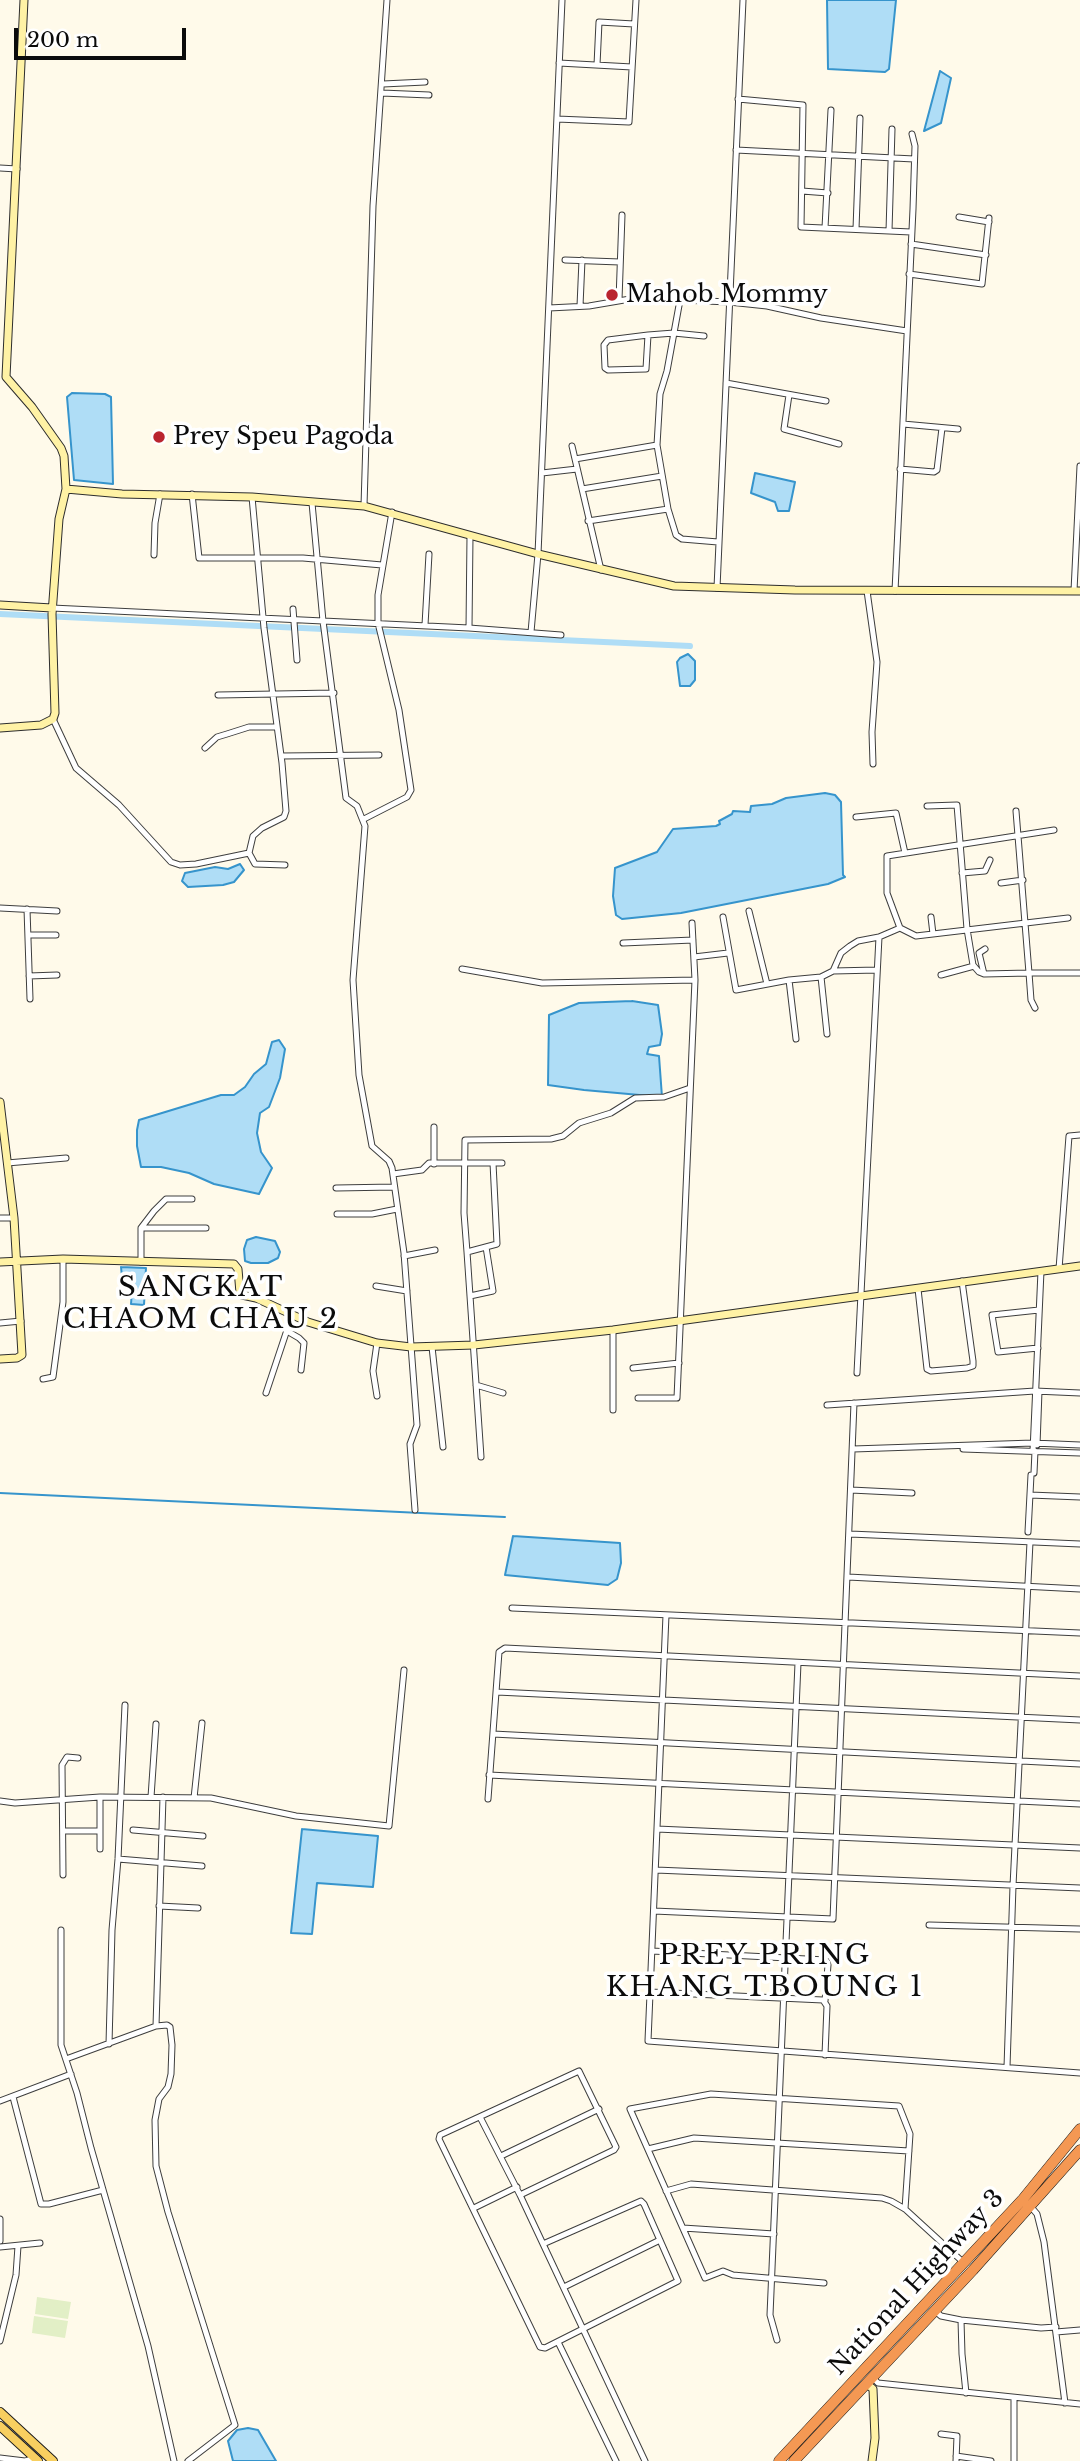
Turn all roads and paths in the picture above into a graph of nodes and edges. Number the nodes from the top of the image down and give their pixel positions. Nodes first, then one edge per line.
1 (24, 0) edge
2 (387, 0) edge
3 (562, 0) edge
4 (636, 0) edge
5 (743, 0) edge
6 (634, 24) junction
7 (559, 63) junction
8 (597, 65) junction
9 (632, 67) junction
10 (425, 82) dead end
11 (383, 84) junction
12 (382, 93) junction
13 (429, 95) dead end
14 (738, 99) junction
15 (831, 110) dead end
16 (860, 118) dead end
17 (557, 119) junction
18 (892, 130) dead end
19 (912, 134) dead end
20 (736, 150) junction
21 (802, 154) junction
22 (830, 155) junction
23 (859, 156) junction
24 (891, 158) junction
25 (915, 159) junction
26 (0, 168) edge
27 (17, 169) junction
28 (802, 191) junction
29 (828, 192) junction
30 (621, 215) dead end
31 (959, 217) dead end
32 (825, 228) junction
33 (856, 229) junction
34 (890, 231) junction
35 (911, 232) junction
36 (911, 244) junction
37 (986, 255) junction
38 (565, 260) dead end
39 (582, 260) junction
40 (620, 262) junction
41 (909, 274) junction
42 (619, 300) junction
43 (680, 300) junction
44 (729, 302) junction
45 (580, 306) junction
46 (549, 308) junction
47 (907, 331) junction
48 (674, 333) junction
49 (648, 335) junction
50 (704, 335) dead end
51 (0, 369) edge
52 (6, 377) junction
53 (726, 383) junction
54 (789, 395) junction
55 (827, 401) dead end
56 (903, 424) junction
57 (942, 428) junction
58 (958, 429) dead end
59 (839, 444) dead end
60 (657, 445) junction
61 (572, 446) dead end
62 (575, 459) junction
63 (1080, 466) edge
64 (577, 469) junction
65 (900, 470) junction
66 (542, 473) junction
67 (662, 476) junction
68 (66, 489) junction
69 (582, 489) junction
70 (160, 494) junction
71 (192, 494) junction
72 (252, 497) junction
73 (312, 503) junction
74 (364, 506) junction
75 (668, 509) junction
76 (392, 512) junction
77 (588, 521) junction
78 (470, 536) junction
79 (718, 542) junction
80 (429, 554) dead end
81 (538, 554) junction
82 (154, 555) dead end
83 (258, 558) junction
84 (317, 559) junction
85 (382, 565) junction
86 (601, 569) junction
87 (717, 588) junction
88 (867, 591) junction
89 (895, 591) junction
90 (1077, 591) edge
91 (0, 606) edge
92 (293, 609) dead end
93 (52, 613) junction
94 (264, 623) junction
95 (293, 624) junction
96 (425, 625) junction
97 (324, 626) junction
98 (380, 628) junction
99 (469, 628) junction
100 (531, 632) junction
101 (561, 635) dead end
102 (297, 660) dead end
103 (273, 693) junction
104 (334, 693) junction
105 (218, 695) dead end
106 (53, 719) junction
107 (277, 727) junction
108 (0, 728) edge
109 (205, 748) dead end
110 (340, 755) junction
111 (379, 755) dead end
112 (281, 756) junction
113 (873, 764) dead end
114 (927, 806) dead end
115 (1016, 811) dead end
116 (856, 817) dead end
117 (364, 819) junction
118 (1054, 830) dead end
119 (1017, 835) junction
120 (960, 844) junction
121 (249, 853) junction
122 (905, 853) junction
123 (990, 860) dead end
124 (285, 864) dead end
125 (962, 873) junction
126 (1023, 880) junction
127 (1001, 883) dead end
128 (0, 908) edge
129 (27, 909) junction
130 (57, 911) dead end
131 (749, 911) dead end
132 (723, 917) dead end
133 (931, 918) dead end
134 (1068, 918) dead end
135 (692, 923) dead end
136 (1026, 923) junction
137 (900, 928) junction
138 (967, 929) junction
139 (933, 934) junction
140 (55, 935) dead end
141 (28, 936) junction
142 (878, 937) junction
143 (693, 940) junction
144 (623, 943) dead end
145 (985, 949) dead end
146 (728, 953) junction
147 (694, 957) junction
148 (974, 966) junction
149 (462, 969) dead end
150 (877, 970) junction
151 (833, 971) junction
152 (1029, 973) junction
153 (1080, 973) edge
154 (984, 974) junction
155 (29, 975) junction
156 (57, 975) dead end
157 (941, 975) dead end
158 (821, 977) junction
159 (695, 979) junction
160 (789, 979) junction
161 (767, 984) junction
162 (30, 999) dead end
163 (1035, 1008) dead end
164 (827, 1034) dead end
165 (796, 1039) dead end
166 (690, 1088) junction
167 (0, 1102) edge
168 (434, 1126) dead end
169 (1080, 1135) edge
170 (66, 1158) dead end
171 (7, 1163) junction
172 (465, 1163) junction
173 (494, 1163) junction
174 (502, 1163) dead end
175 (434, 1164) junction
176 (393, 1174) junction
177 (394, 1187) junction
178 (335, 1188) dead end
179 (191, 1199) dead end
180 (397, 1209) junction
181 (337, 1214) dead end
182 (0, 1218) edge
183 (14, 1218) junction
184 (141, 1228) junction
185 (206, 1228) dead end
186 (486, 1247) junction
187 (435, 1250) dead end
188 (467, 1252) junction
189 (404, 1256) junction
190 (63, 1259) junction
191 (0, 1262) edge
192 (141, 1262) junction
193 (16, 1263) junction
194 (1080, 1266) edge
195 (1059, 1269) junction
196 (1041, 1271) junction
197 (962, 1281) junction
198 (376, 1286) dead end
199 (918, 1289) junction
200 (407, 1291) junction
201 (470, 1296) junction
202 (862, 1296) junction
203 (1039, 1310) junction
204 (292, 1315) junction
205 (681, 1320) junction
206 (21, 1321) junction
207 (0, 1323) edge
208 (613, 1330) junction
209 (287, 1331) junction
210 (377, 1343) junction
211 (474, 1345) junction
212 (411, 1347) junction
213 (432, 1347) junction
214 (1038, 1348) junction
215 (0, 1359) edge
216 (680, 1363) junction
217 (633, 1368) dead end
218 (301, 1370) dead end
219 (857, 1373) dead end
220 (43, 1379) dead end
221 (476, 1385) junction
222 (1037, 1391) junction
223 (266, 1393) dead end
224 (503, 1393) dead end
225 (1080, 1393) edge
226 (377, 1396) dead end
227 (638, 1398) dead end
228 (854, 1404) junction
229 (827, 1405) dead end
230 (613, 1410) dead end
231 (1035, 1443) junction
232 (1080, 1445) edge
233 (443, 1447) dead end
234 (918, 1448) junction
235 (853, 1449) junction
236 (1035, 1451) junction
237 (1080, 1453) edge
238 (481, 1457) dead end
239 (851, 1490) junction
240 (912, 1493) dead end
241 (1030, 1495) junction
242 (1080, 1497) edge
243 (415, 1510) dead end
244 (1028, 1532) dead end
245 (850, 1534) junction
246 (1030, 1542) junction
247 (1080, 1545) edge
248 (848, 1577) junction
249 (1028, 1586) junction
250 (1080, 1589) edge
251 (512, 1608) dead end
252 (666, 1615) junction
253 (846, 1623) junction
254 (1026, 1631) junction
255 (1080, 1633) edge
256 (665, 1657) junction
257 (798, 1663) junction
258 (844, 1665) junction
259 (404, 1670) dead end
260 (1024, 1673) junction
261 (1080, 1676) edge
262 (497, 1692) junction
263 (663, 1699) junction
264 (125, 1705) dead end
265 (796, 1705) junction
266 (842, 1707) junction
267 (1022, 1717) junction
268 (1080, 1720) edge
269 (202, 1723) dead end
270 (156, 1724) dead end
271 (493, 1734) junction
272 (661, 1742) junction
273 (794, 1749) junction
274 (840, 1752) junction
275 (78, 1758) dead end
276 (1019, 1761) junction
277 (1080, 1764) edge
278 (489, 1775) junction
279 (659, 1784) junction
280 (792, 1791) junction
281 (838, 1793) junction
282 (100, 1797) junction
283 (121, 1797) junction
284 (151, 1797) junction
285 (163, 1797) junction
286 (194, 1798) junction
287 (488, 1799) dead end
288 (64, 1800) junction
289 (0, 1801) edge
290 (1017, 1802) junction
291 (1080, 1804) edge
292 (657, 1829) junction
293 (133, 1830) dead end
294 (63, 1831) junction
295 (100, 1831) junction
296 (162, 1832) junction
297 (791, 1835) junction
298 (204, 1836) dead end
299 (836, 1837) junction
300 (1015, 1844) junction
301 (1080, 1848) edge
302 (100, 1849) dead end
303 (118, 1858) junction
304 (161, 1862) junction
305 (202, 1866) dead end
306 (656, 1870) junction
307 (63, 1875) dead end
308 (789, 1876) junction
309 (835, 1878) junction
310 (1013, 1886) junction
311 (1080, 1888) edge
312 (159, 1906) junction
313 (198, 1908) dead end
314 (654, 1911) junction
315 (787, 1917) junction
316 (929, 1925) dead end
317 (1011, 1928) junction
318 (1080, 1929) edge
319 (61, 1930) dead end
320 (652, 1951) junction
321 (785, 1959) junction
322 (650, 1992) junction
323 (783, 1998) junction
324 (825, 2001) junction
325 (156, 2026) junction
326 (109, 2043) junction
327 (781, 2052) junction
328 (825, 2055) junction
329 (66, 2059) junction
330 (1007, 2067) junction
331 (1080, 2073) edge
332 (71, 2074) junction
333 (13, 2097) junction
334 (779, 2098) junction
335 (0, 2101) edge
336 (599, 2109) junction
337 (480, 2117) junction
338 (1080, 2129) edge
339 (777, 2143) junction
340 (648, 2149) junction
341 (1080, 2150) edge
342 (909, 2151) junction
343 (500, 2156) junction
344 (517, 2187) junction
345 (103, 2190) junction
346 (775, 2190) junction
347 (666, 2191) junction
348 (520, 2195) junction
349 (1031, 2207) junction
350 (474, 2208) junction
351 (905, 2209) junction
352 (0, 2219) edge
353 (683, 2228) junction
354 (774, 2234) junction
355 (660, 2240) junction
356 (0, 2241) edge
357 (40, 2244) dead end
358 (543, 2244) junction
359 (18, 2246) junction
360 (0, 2247) edge
361 (964, 2263) junction
362 (772, 2278) junction
363 (824, 2283) dead end
364 (564, 2287) junction
365 (935, 2311) junction
366 (961, 2320) junction
367 (583, 2329) junction
368 (1056, 2330) junction
369 (1080, 2330) edge
370 (776, 2340) dead end
371 (0, 2341) edge
372 (558, 2342) junction
373 (873, 2384) junction
374 (966, 2393) junction
375 (1014, 2398) junction
376 (1065, 2403) junction
377 (1080, 2404) edge
378 (0, 2412) edge
379 (0, 2426) edge
380 (941, 2434) dead end
381 (42, 2451) junction
382 (0, 2458) edge
383 (956, 2459) edge
384 (37, 2460) edge
385 (53, 2461) edge
386 (174, 2461) edge
387 (188, 2461) edge
388 (616, 2461) edge
389 (645, 2461) edge
390 (779, 2461) edge
391 (794, 2461) edge
392 (872, 2461) edge
393 (991, 2461) edge
394 (1014, 2461) edge

1 - 27 street
2 - 11 street
3 - 7 street
4 - 6 street
5 - 14 street
6 - 8 street
6 - 9 street
7 - 8 street
7 - 17 street
8 - 9 street
9 - 17 street
10 - 11 street
11 - 12 street
12 - 13 street
12 - 74 street
14 - 20 street
14 - 21 street
15 - 22 street
16 - 23 street
17 - 46 street
18 - 24 street
19 - 25 street
20 - 21 street
20 - 44 street
21 - 22 street
21 - 28 street
22 - 23 street
22 - 29 street
23 - 24 street
23 - 33 street
24 - 25 street
24 - 34 street
25 - 35 street
26 - 27 street
27 - 52 street
28 - 29 street
28 - 32 street
29 - 32 street
30 - 40 street
31 - 37 street
32 - 33 street
33 - 34 street
34 - 35 street
35 - 36 street
36 - 37 street
36 - 41 street
37 - 41 street
38 - 39 street
39 - 40 street
39 - 45 street
40 - 42 street
41 - 47 street
42 - 43 street
42 - 45 street
43 - 44 street
43 - 48 street
44 - 47 street
44 - 53 street
45 - 46 street
46 - 66 street
47 - 56 street
48 - 49 street
48 - 50 street
48 - 60 street
49 - 49 street
51 - 52 street
52 - 68 street
53 - 54 street
53 - 79 street
54 - 55 street
54 - 59 street
56 - 57 street
56 - 65 street
57 - 58 street
57 - 65 street
60 - 62 street
60 - 67 street
61 - 62 street
62 - 64 street
63 - 90 street
64 - 66 street
64 - 69 street
65 - 89 street
66 - 81 street
67 - 69 street
67 - 75 street
68 - 70 street
68 - 93 street
69 - 77 street
70 - 71 street
70 - 82 street
71 - 72 street
71 - 83 street
72 - 73 street
72 - 83 street
73 - 74 street
73 - 84 street
74 - 76 street
75 - 77 street
75 - 79 street
76 - 78 street
76 - 85 street
77 - 86 street
78 - 81 street
78 - 99 street
79 - 87 street
80 - 96 street
81 - 86 street
81 - 100 street
83 - 84 street
83 - 94 street
84 - 85 street
84 - 97 street
85 - 98 street
86 - 87 street
87 - 88 street
88 - 89 street
88 - 113 street
89 - 90 street
91 - 93 street
92 - 95 street
93 - 94 street
93 - 106 street
94 - 95 street
94 - 103 street
95 - 97 street
95 - 102 street
96 - 98 street
96 - 99 street
97 - 98 street
97 - 104 street
98 - 117 street
99 - 100 street
100 - 101 street
103 - 104 street
103 - 105 street
103 - 107 street
104 - 110 street
106 - 108 street
106 - 121 street
107 - 109 street
107 - 112 street
110 - 111 street
110 - 112 street
110 - 117 street
112 - 121 street
114 - 120 street
115 - 119 street
116 - 122 street
117 - 176 street
118 - 119 street
119 - 120 street
119 - 126 street
120 - 122 street
120 - 125 street
121 - 124 street
122 - 137 street
123 - 125 street
125 - 138 street
126 - 127 street
126 - 136 street
128 - 129 street
129 - 130 street
129 - 141 street
131 - 161 street
132 - 146 street
133 - 139 street
134 - 136 street
135 - 143 street
136 - 138 street
136 - 152 street
137 - 139 street
137 - 142 street
138 - 139 street
138 - 148 street
140 - 141 street
141 - 155 street
142 - 150 street
142 - 151 street
143 - 144 street
143 - 147 street
145 - 154 street
146 - 147 street
146 - 161 street
147 - 159 street
148 - 154 street
148 - 157 street
149 - 159 street
150 - 151 street
150 - 202 street
151 - 158 street
152 - 153 street
152 - 154 street
152 - 163 street
155 - 156 street
155 - 162 street
158 - 160 street
158 - 164 street
159 - 166 street
160 - 161 street
160 - 165 street
166 - 172 street
166 - 205 street
167 - 171 street
168 - 175 street
169 - 195 street
170 - 171 street
171 - 183 street
172 - 173 street
172 - 175 street
172 - 188 street
173 - 174 street
173 - 186 street
175 - 176 street
176 - 177 street
177 - 178 street
177 - 180 street
179 - 184 street
180 - 181 street
180 - 189 street
182 - 183 street
183 - 193 street
184 - 185 street
184 - 192 street
186 - 188 street
186 - 201 street
187 - 189 street
188 - 201 street
189 - 200 street
190 - 192 street
190 - 193 street
190 - 220 street
191 - 193 street
192 - 204 street
193 - 206 street
194 - 195 street
195 - 196 street
196 - 197 street
196 - 203 street
197 - 199 street
197 - 199 street
198 - 200 street
199 - 202 street
200 - 212 street
201 - 211 street
202 - 205 street
202 - 219 street
203 - 214 street
203 - 214 street
204 - 209 street
204 - 210 street
205 - 208 street
205 - 216 street
206 - 207 street
206 - 215 street
208 - 211 street
208 - 230 street
209 - 218 street
209 - 223 street
210 - 212 street
210 - 226 street
211 - 213 street
211 - 221 street
212 - 213 street
212 - 243 street
213 - 233 street
214 - 222 street
216 - 217 street
216 - 227 street
221 - 224 street
221 - 238 street
222 - 225 street
222 - 228 street
222 - 231 street
228 - 229 street
228 - 235 street
231 - 232 street
231 - 234 street
231 - 236 street
234 - 235 street
234 - 236 street
235 - 239 street
236 - 237 street
236 - 241 street
239 - 240 street
239 - 245 street
241 - 242 street
241 - 244 street
245 - 246 street
245 - 248 street
246 - 247 street
246 - 249 street
248 - 249 street
248 - 253 street
249 - 250 street
249 - 254 street
251 - 252 street
252 - 253 street
252 - 256 street
253 - 254 street
253 - 258 street
254 - 255 street
254 - 260 street
256 - 257 street
256 - 262 street
256 - 263 street
257 - 258 street
257 - 265 street
258 - 260 street
258 - 266 street
259 - 286 street
260 - 261 street
260 - 267 street
262 - 263 street
262 - 271 street
263 - 265 street
263 - 272 street
264 - 283 street
265 - 266 street
265 - 273 street
266 - 267 street
266 - 274 street
267 - 268 street
267 - 276 street
269 - 286 street
270 - 284 street
271 - 272 street
271 - 278 street
272 - 273 street
272 - 279 street
273 - 274 street
273 - 280 street
274 - 276 street
274 - 281 street
275 - 288 street
276 - 277 street
276 - 290 street
278 - 279 street
278 - 287 street
279 - 280 street
279 - 292 street
280 - 281 street
280 - 297 street
281 - 290 street
281 - 299 street
282 - 283 street
282 - 288 street
282 - 295 street
283 - 284 street
283 - 303 street
284 - 285 street
285 - 286 street
285 - 296 street
288 - 289 street
288 - 294 street
290 - 291 street
290 - 300 street
292 - 297 street
292 - 306 street
293 - 296 street
294 - 295 street
294 - 307 street
295 - 302 street
296 - 298 street
296 - 304 street
297 - 299 street
297 - 308 street
299 - 300 street
299 - 309 street
300 - 301 street
300 - 310 street
303 - 304 street
303 - 326 street
304 - 305 street
304 - 312 street
306 - 308 street
306 - 314 street
308 - 309 street
308 - 315 street
309 - 310 street
309 - 315 street
310 - 311 street
310 - 317 street
312 - 313 street
312 - 325 street
314 - 315 street
314 - 320 street
315 - 321 street
316 - 317 street
317 - 318 street
317 - 330 street
319 - 329 street
320 - 321 street
320 - 322 street
321 - 323 street
321 - 324 street
322 - 323 street
322 - 327 street
323 - 324 street
323 - 327 street
324 - 328 street
325 - 326 street
325 - 387 street
326 - 329 street
327 - 328 street
327 - 334 street
328 - 330 street
329 - 332 street
330 - 331 street
332 - 333 street
332 - 345 street
333 - 335 street
333 - 345 street
334 - 339 street
334 - 340 street
334 - 342 street
336 - 337 street
336 - 343 street
336 - 348 street
337 - 343 street
337 - 350 street
338 - 361 highway, National Highway 3
339 - 340 street
339 - 342 street
339 - 346 street
340 - 347 street
341 - 349 highway, National Highway 3
342 - 351 street
343 - 344 street
344 - 348 street
344 - 350 street
345 - 386 street
346 - 347 street
346 - 351 street
346 - 354 street
347 - 353 street
348 - 358 street
349 - 365 highway, National Highway 3
349 - 368 street
350 - 372 street
351 - 361 street
352 - 356 street
353 - 354 street
353 - 362 street
354 - 362 street
355 - 358 street
355 - 364 street
355 - 367 street
357 - 359 street
358 - 364 street
359 - 360 street
359 - 371 street
361 - 390 highway, National Highway 3
362 - 363 street
362 - 370 street
364 - 367 street
365 - 366 street
365 - 373 highway, National Highway 3
366 - 368 street
366 - 374 street
367 - 372 street
367 - 389 street
368 - 369 street
368 - 376 street
372 - 388 street
373 - 374 street
373 - 391 highway, National Highway 3
373 - 392 street
374 - 375 street
375 - 376 street
375 - 394 street
376 - 377 street
378 - 381 main road
379 - 384 main road
380 - 383 street
381 - 384 street
381 - 385 main road
382 - 384 street
383 - 393 street

